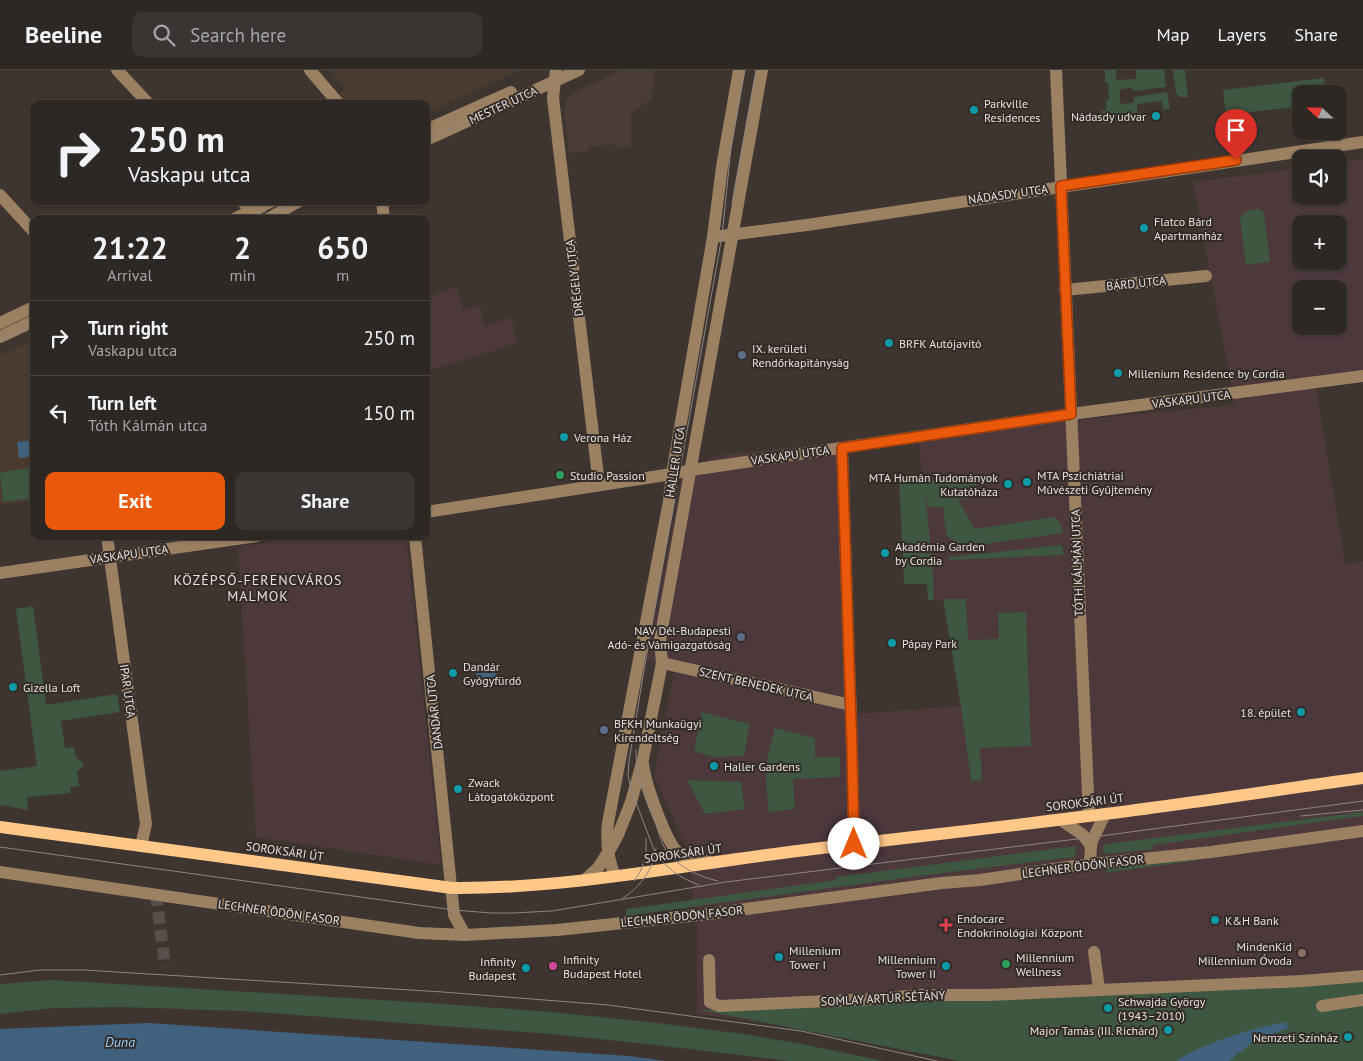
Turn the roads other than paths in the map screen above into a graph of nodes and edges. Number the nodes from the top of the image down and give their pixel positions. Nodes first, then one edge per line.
1 (117, 70) edge
2 (310, 70) edge
3 (579, 70) edge
4 (739, 70) edge
5 (762, 70) edge
6 (1056, 70) edge
7 (557, 73) edge
8 (145, 100) edge
9 (336, 100) edge
10 (430, 128) edge
11 (430, 138) edge
12 (1363, 142) edge
13 (1061, 186) junction
14 (0, 195) edge
15 (246, 205) edge
16 (267, 205) edge
17 (293, 205) edge
18 (255, 215) edge
19 (275, 215) edge
20 (30, 228) edge
21 (732, 234) junction
22 (713, 237) junction
23 (1206, 276) dead end
24 (1065, 290) junction
25 (30, 309) edge
26 (0, 323) edge
27 (30, 323) edge
28 (0, 337) edge
29 (1363, 376) edge
30 (1071, 414) junction
31 (842, 448) junction
32 (691, 470) junction
33 (672, 474) junction
34 (599, 485) junction
35 (430, 511) edge
36 (108, 540) edge
37 (228, 540) edge
38 (415, 540) edge
39 (110, 556) junction
40 (0, 573) edge
41 (662, 663) junction
42 (851, 705) junction
43 (642, 762) junction
44 (1363, 778) edge
45 (1104, 814) junction
46 (1089, 816) junction
47 (1061, 820) junction
48 (2, 826) edge
49 (1363, 831) edge
50 (854, 844) junction
51 (141, 846) junction
52 (1091, 846) junction
53 (608, 854) junction
54 (718, 863) junction
55 (1090, 864) junction
56 (0, 872) edge
57 (615, 876) junction
58 (586, 880) junction
59 (452, 888) junction
60 (464, 935) junction
61 (1094, 952) dead end
62 (709, 960) dead end
63 (1363, 976) edge
64 (1099, 989) junction
65 (1363, 1000) edge
66 (1322, 1006) dead end

1 - 8 street
2 - 9 street
3 - 7 street, MESTER UTCA
4 - 22 street, HALLER UTCA
5 - 21 street, HALLER UTCA
6 - 13 street, TÓTH KÁLMÁN UTCA
7 - 10 street, MESTER UTCA
7 - 11 street, MESTER UTCA
7 - 34 street, DRÉGELY UTCA
12 - 13 street, NÁDASDY UTCA
13 - 21 street, NÁDASDY UTCA
13 - 24 street, TÓTH KÁLMÁN UTCA
14 - 20 street
15 - 18 street
16 - 18 street
17 - 19 street
21 - 22 street, NÁDASDY UTCA
21 - 32 street, HALLER UTCA
22 - 33 street, HALLER UTCA
23 - 24 street, BÁRD UTCA
24 - 30 street, TÓTH KÁLMÁN UTCA
25 - 26 street
27 - 28 street
29 - 30 street, VASKAPU UTCA
30 - 31 street, VASKAPU UTCA
30 - 46 street, TÓTH KÁLMÁN UTCA
31 - 32 street, VASKAPU UTCA
31 - 42 street
32 - 33 street, VASKAPU UTCA
32 - 41 street, HALLER UTCA
33 - 34 street, VASKAPU UTCA
33 - 53 street, HALLER UTCA
34 - 35 street, VASKAPU UTCA
36 - 39 street, IPAR UTCA
37 - 39 street, VASKAPU UTCA
38 - 59 street, DANDÁR UTCA
39 - 40 street, VASKAPU UTCA
39 - 51 street, IPAR UTCA
41 - 42 street, SZENT BENEDEK UTCA
41 - 43 street, HALLER UTCA
42 - 50 street
43 - 53 street, HALLER UTCA
43 - 54 street, HALLER UTCA
44 - 45 main road, SOROKSÁRI ÚT
45 - 46 main road, SOROKSÁRI ÚT
45 - 52 street
46 - 47 main road, SOROKSÁRI ÚT
47 - 50 main road, SOROKSÁRI ÚT
47 - 52 street
48 - 51 main road, SOROKSÁRI ÚT
49 - 55 street, LECHNER ÖDÖN FASOR
50 - 54 main road, SOROKSÁRI ÚT
51 - 59 main road, SOROKSÁRI ÚT
52 - 55 street
53 - 57 street, HALLER UTCA
53 - 58 street, HALLER UTCA
54 - 57 main road, SOROKSÁRI ÚT
55 - 60 street, LECHNER ÖDÖN FASOR
56 - 60 street, LECHNER ÖDÖN FASOR
57 - 58 main road, SOROKSÁRI ÚT
58 - 59 main road, SOROKSÁRI ÚT
59 - 60 street, DANDÁR UTCA
61 - 64 street
62 - 64 street, SOMLAY ARTÚR SÉTÁNY
63 - 64 street, SOMLAY ARTÚR SÉTÁNY
65 - 66 street

